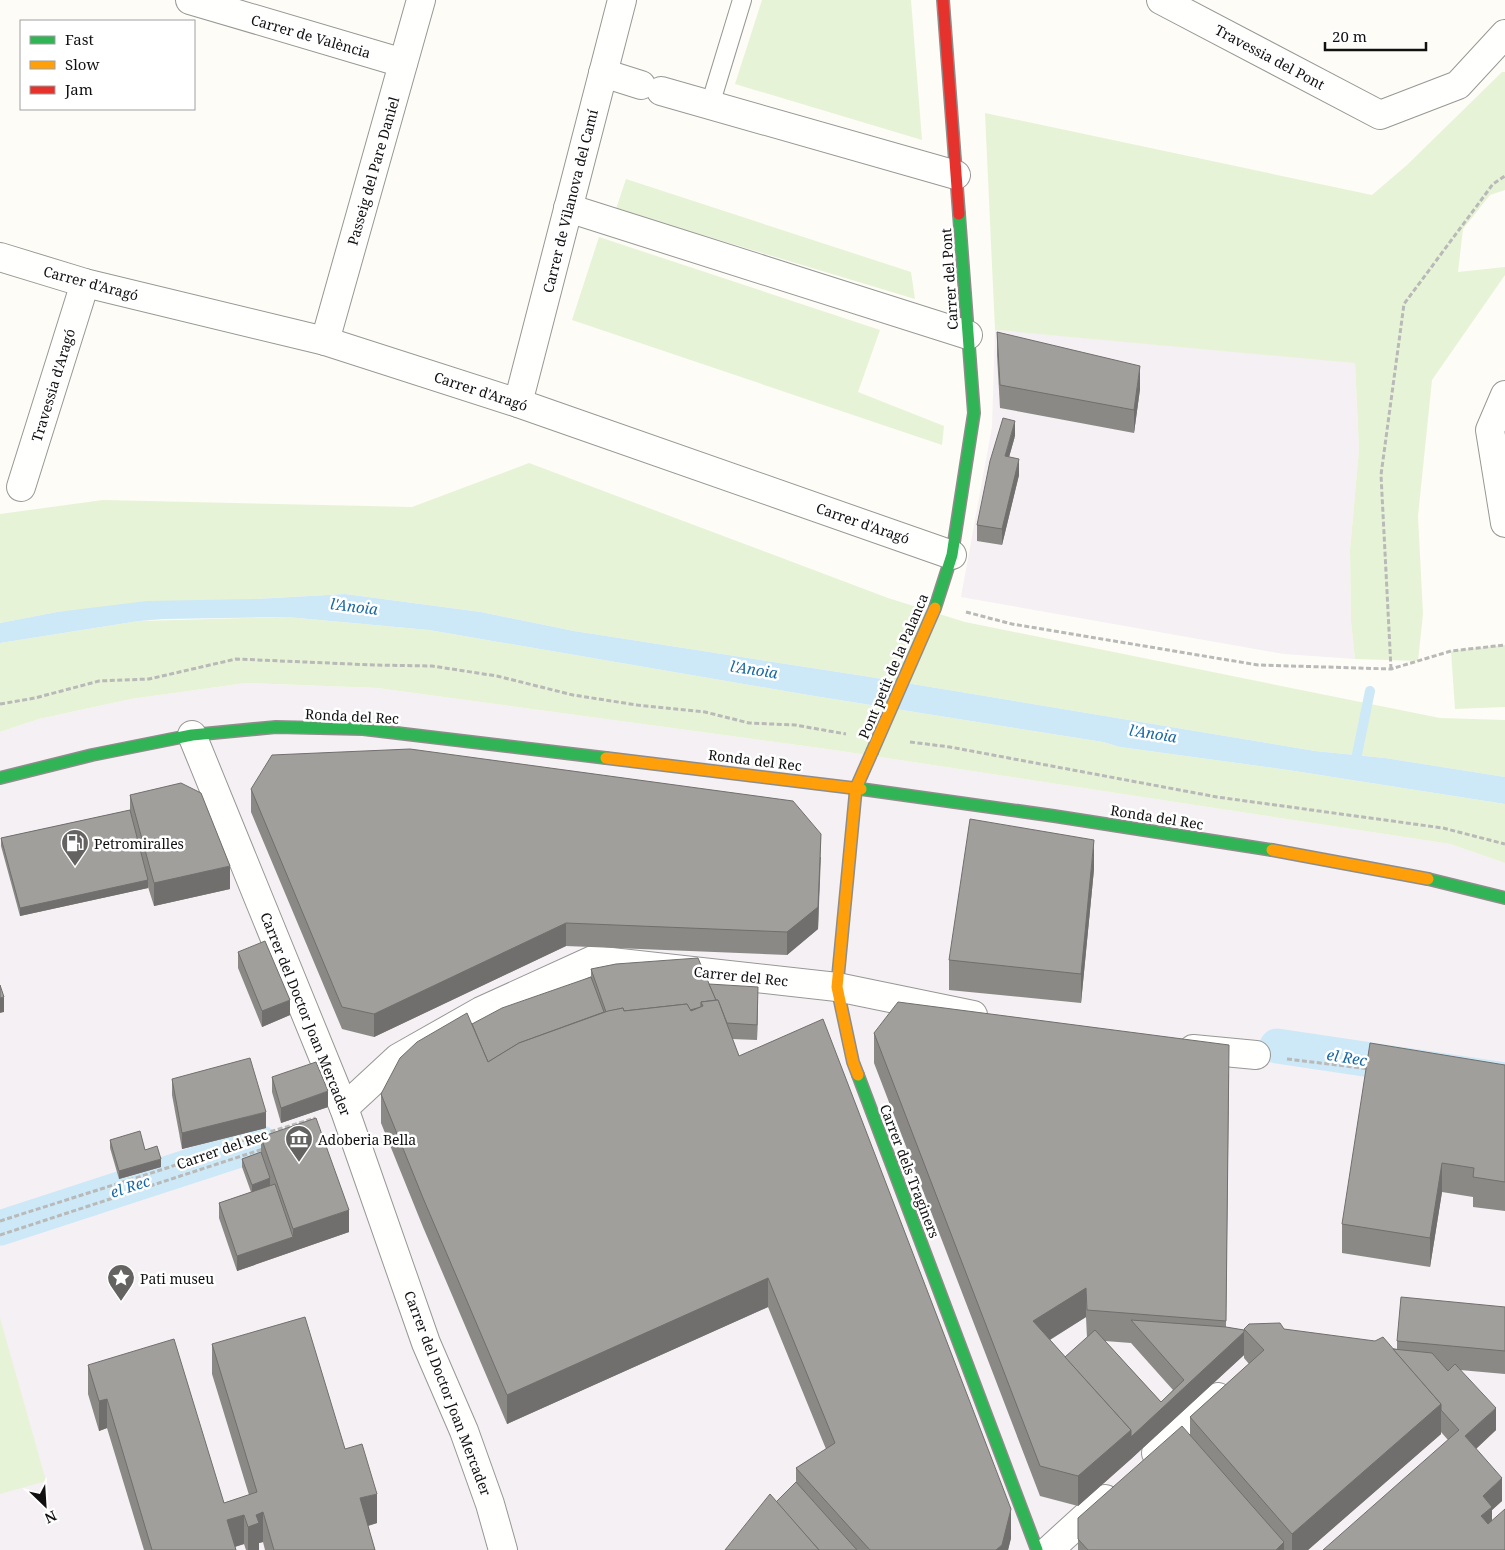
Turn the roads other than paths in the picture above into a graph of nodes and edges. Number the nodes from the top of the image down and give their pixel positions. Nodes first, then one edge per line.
1 (190, 0) edge
2 (421, 0) edge
3 (622, 0) edge
4 (742, 0) edge
5 (943, 0) edge
6 (1161, 0) edge
7 (1505, 34) edge
8 (403, 63) junction
9 (603, 73) junction
10 (710, 105) junction
11 (956, 175) junction
12 (568, 208) junction
13 (0, 257) edge
14 (85, 283) junction
15 (968, 335) junction
16 (325, 341) junction
17 (1505, 395) edge
18 (518, 403) junction
19 (21, 486) dead end
20 (1505, 523) edge
21 (952, 555) junction
22 (192, 735) junction
23 (0, 778) edge
24 (856, 788) junction
25 (1505, 898) edge
26 (837, 987) junction
27 (995, 1019) edge
28 (1168, 1046) edge
29 (1256, 1055) road end
30 (344, 1108) junction
31 (1235, 1382) edge
32 (503, 1550) edge
33 (1037, 1550) edge
34 (1049, 1550) edge

1 - 8 street, Carrer de València
2 - 8 street, Passeig del Pare Daniel
3 - 9 street, Carrer de Vilanova del Camí
4 - 10 lane
5 - 11 street, Carrer del Pont
6 - 7 street, Travessia del Pont
8 - 16 street, Passeig del Pare Daniel
9 - 10 street
9 - 12 street, Carrer de Vilanova del Camí
10 - 11 street
11 - 15 street, Carrer del Pont
12 - 15 street
12 - 18 street, Carrer de Vilanova del Camí
13 - 14 street, Carrer d'Aragó
14 - 16 street, Carrer d'Aragó
14 - 19 street, Travessia d'Aragó
15 - 21 street, Carrer del Pont
16 - 18 street, Carrer d'Aragó
17 - 20 street
18 - 21 street, Carrer d'Aragó
21 - 24 street, Pont petit de la Palanca, bridge
22 - 23 street, Ronda del Rec
22 - 24 street, Ronda del Rec
22 - 30 street, Carrer del Doctor Joan Mercader
24 - 25 street, Ronda del Rec
24 - 26 street, Carrer dels Traginers
26 - 27 street, Carrer del Rec
26 - 30 street, Carrer del Rec
26 - 33 street, Carrer dels Traginers
28 - 29 street
30 - 32 street, Carrer del Doctor Joan Mercader
31 - 34 street

